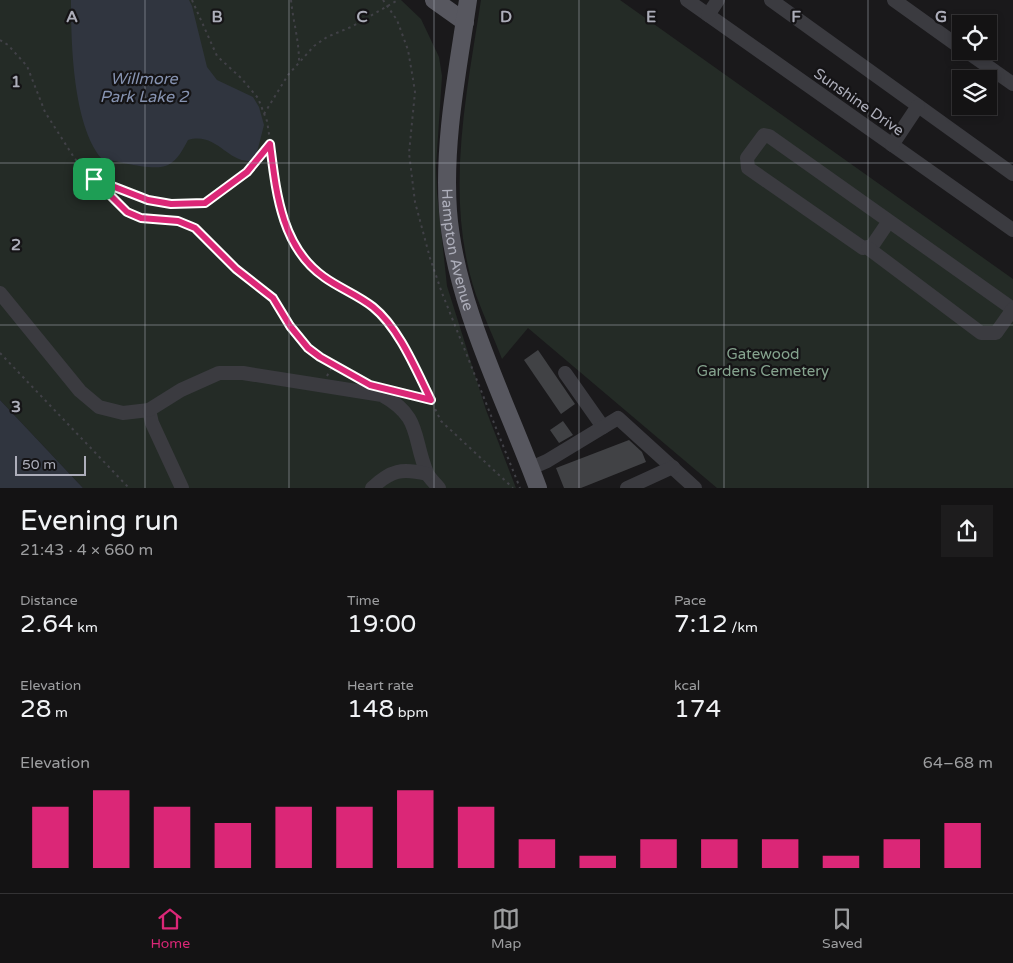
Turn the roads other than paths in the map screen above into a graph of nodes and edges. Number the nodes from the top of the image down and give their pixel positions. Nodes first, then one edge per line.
1 (434, 0) edge
2 (468, 0) edge
3 (687, 0) edge
4 (718, 0) edge
5 (771, 0) edge
6 (894, 0) edge
7 (708, 15) junction
8 (464, 22) junction
9 (952, 42) edge
10 (979, 60) edge
11 (1013, 84) edge
12 (918, 106) junction
13 (892, 145) junction
14 (1013, 174) edge
15 (889, 221) junction
16 (1013, 230) edge
17 (868, 248) junction
18 (0, 293) edge
19 (1013, 309) edge
20 (565, 372) dead end
21 (149, 410) junction
22 (603, 427) junction
23 (673, 467) junction
24 (531, 468) junction
25 (427, 474) junction
26 (182, 488) edge
27 (372, 488) edge
28 (439, 488) edge
29 (538, 488) edge
30 (627, 488) edge
31 (695, 488) edge

1 - 8 main road
2 - 8 main road, Hampton Avenue
3 - 7 street, Sunshine Drive
4 - 7 street
5 - 12 street
6 - 9 street
7 - 13 street, Sunshine Drive
8 - 24 main road, Hampton Avenue
10 - 11 street
12 - 13 street
12 - 14 street
13 - 16 street, Sunshine Drive
15 - 17 street
15 - 17 street
15 - 19 street
17 - 19 street
18 - 21 street
20 - 22 street
21 - 25 street
21 - 26 street
22 - 23 street
22 - 24 street
23 - 30 street
23 - 31 street
24 - 29 main road, Hampton Avenue
25 - 27 street
25 - 28 street

